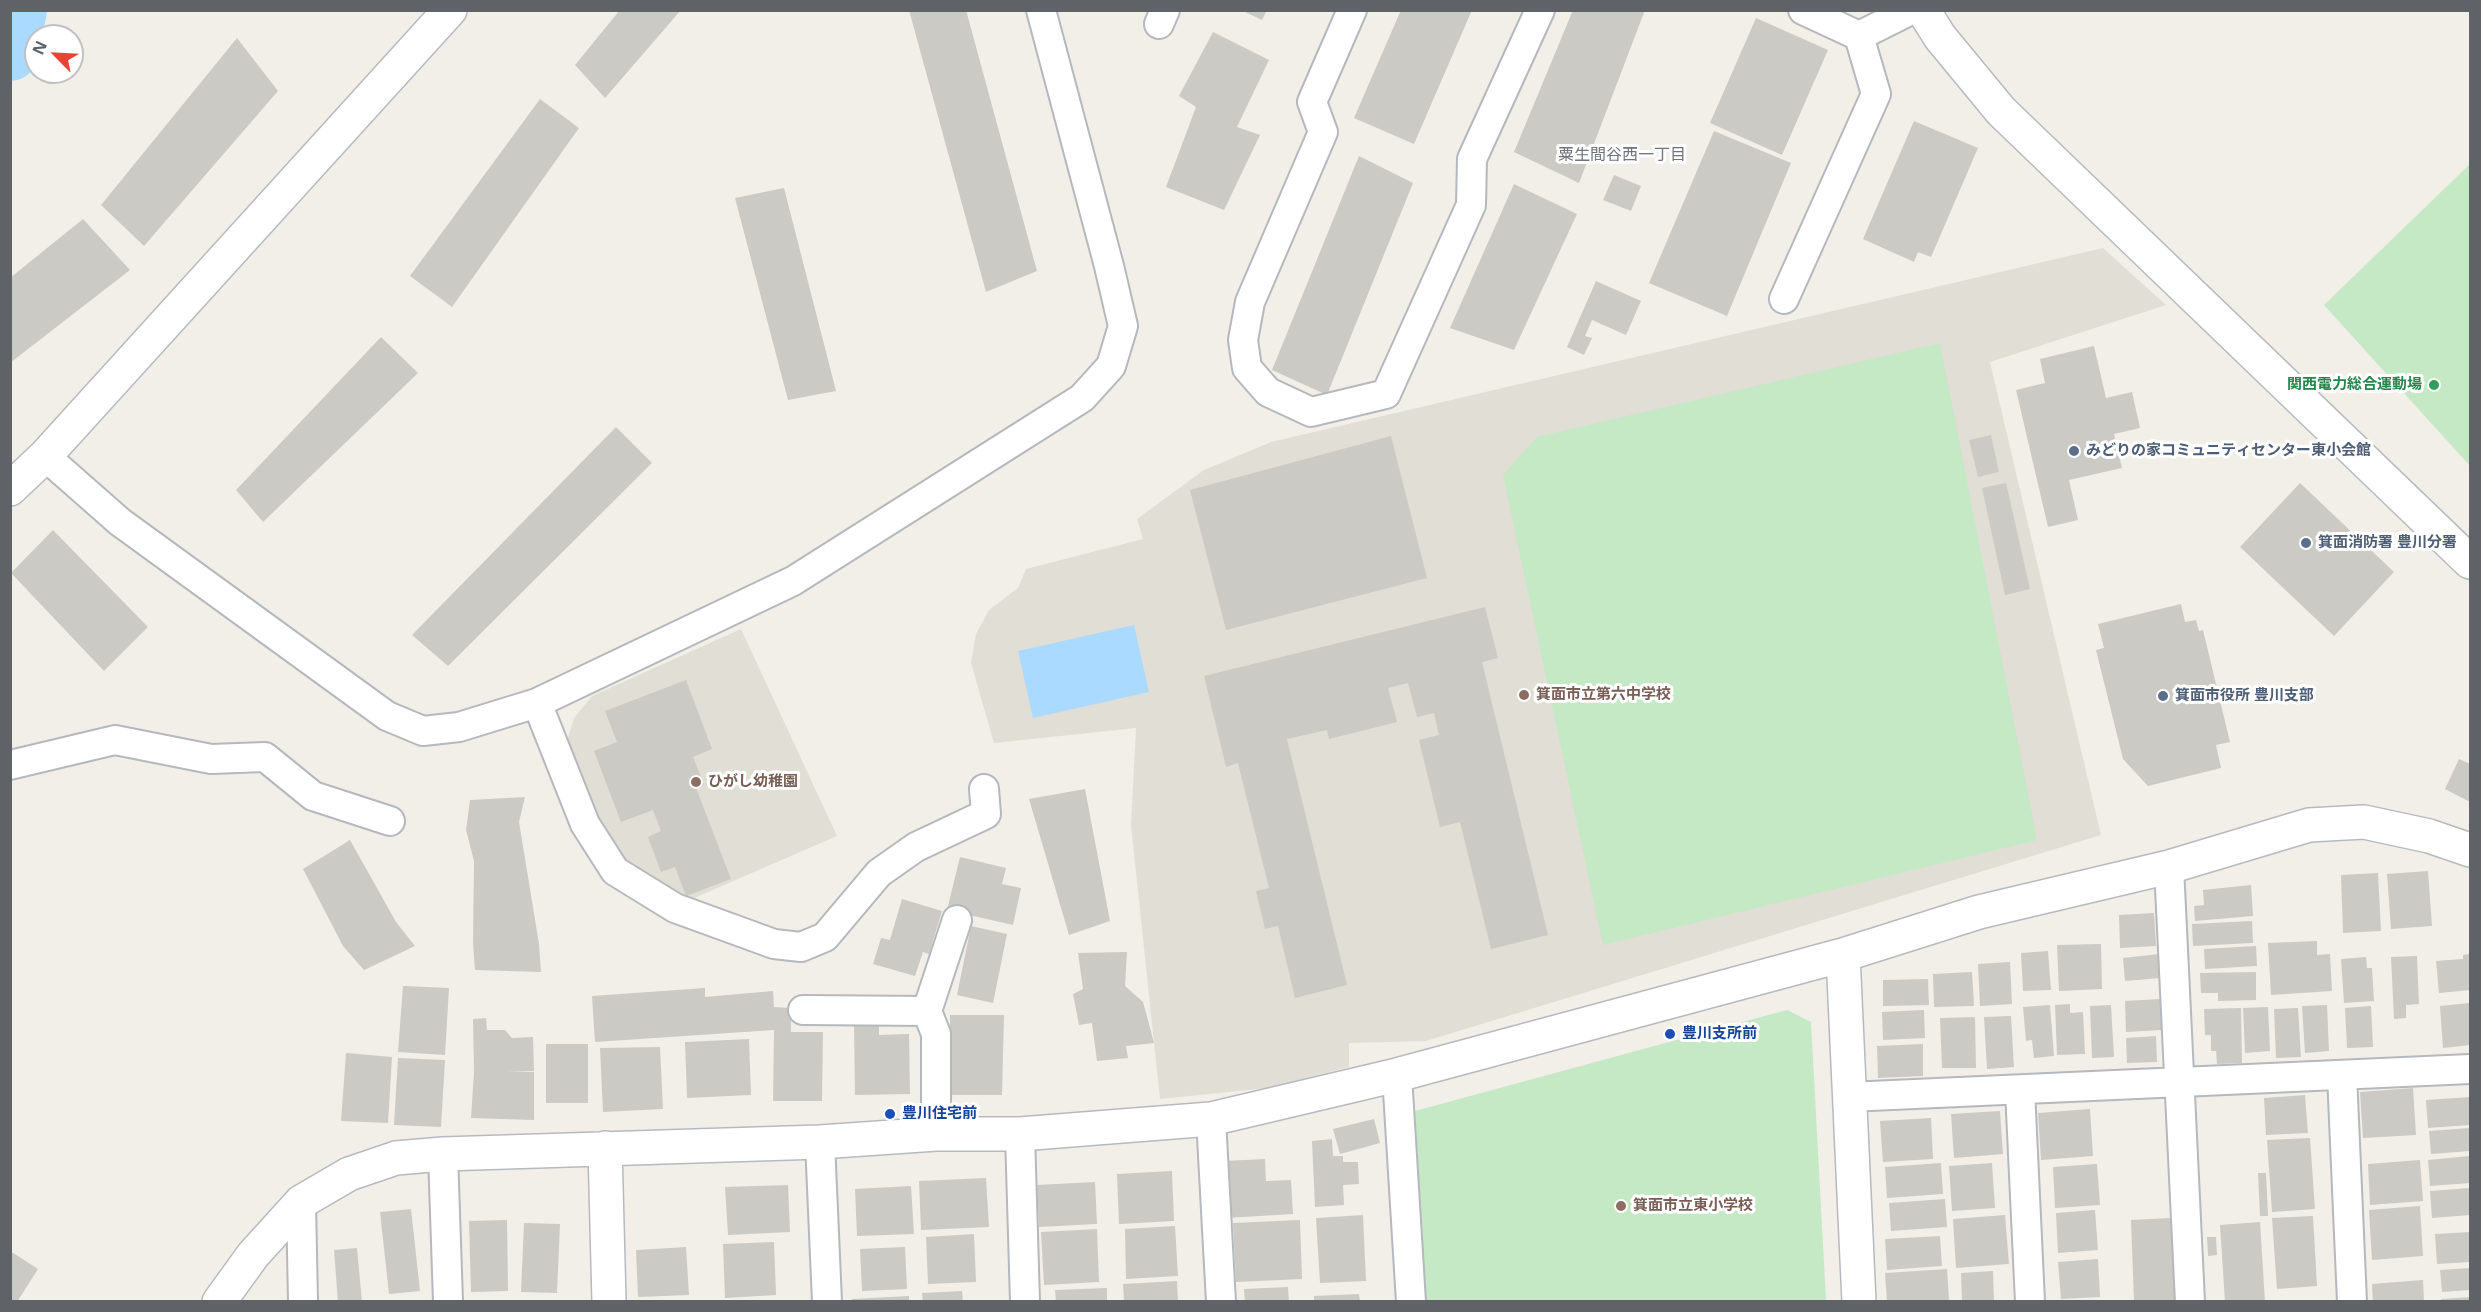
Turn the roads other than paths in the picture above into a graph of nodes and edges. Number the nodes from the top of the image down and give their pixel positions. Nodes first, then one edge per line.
1 (450, 10) edge
2 (1041, 10) edge
3 (1352, 10) edge
4 (1540, 10) edge
5 (1803, 10) edge
6 (1911, 10) edge
7 (1923, 10) edge
8 (1859, 36) junction
9 (1784, 299) dead end
10 (45, 456) junction
11 (10, 489) edge
12 (2470, 562) edge
13 (537, 703) junction
14 (10, 765) edge
15 (984, 789) dead end
16 (390, 821) dead end
17 (2470, 850) edge
18 (2169, 867) junction
19 (957, 920) dead end
20 (1843, 955) junction
21 (803, 1010) dead end
22 (927, 1011) junction
23 (2470, 1070) edge
24 (1397, 1075) junction
25 (2342, 1075) junction
26 (2180, 1082) junction
27 (2020, 1089) junction
28 (1848, 1097) junction
29 (1211, 1119) junction
30 (936, 1134) junction
31 (1020, 1134) junction
32 (819, 1142) junction
33 (605, 1148) junction
34 (444, 1154) junction
35 (301, 1202) junction
36 (219, 1302) edge
37 (303, 1302) edge
38 (448, 1302) edge
39 (609, 1302) edge
40 (827, 1302) edge
41 (1025, 1302) edge
42 (1221, 1302) edge
43 (1411, 1302) edge
44 (1859, 1302) edge
45 (2030, 1302) edge
46 (2190, 1302) edge
47 (2352, 1302) edge

1 - 10 street
2 - 13 street
3 - 4 street
5 - 8 street
6 - 8 street
7 - 12 street
8 - 9 street
10 - 11 street
10 - 13 street
13 - 15 street
14 - 16 street
17 - 18 street
18 - 20 street
18 - 26 street
19 - 22 street
20 - 24 street
20 - 28 street
21 - 22 street
22 - 30 street
23 - 25 street
24 - 29 street
24 - 43 street
25 - 26 street
25 - 47 street
26 - 27 street
26 - 46 street
27 - 28 street
27 - 45 street
28 - 44 street
29 - 31 street
29 - 42 street
30 - 31 street
30 - 32 street
31 - 41 street
32 - 33 street
32 - 40 street
33 - 34 street
33 - 39 street
34 - 35 street
34 - 38 street
35 - 36 street
35 - 37 street

